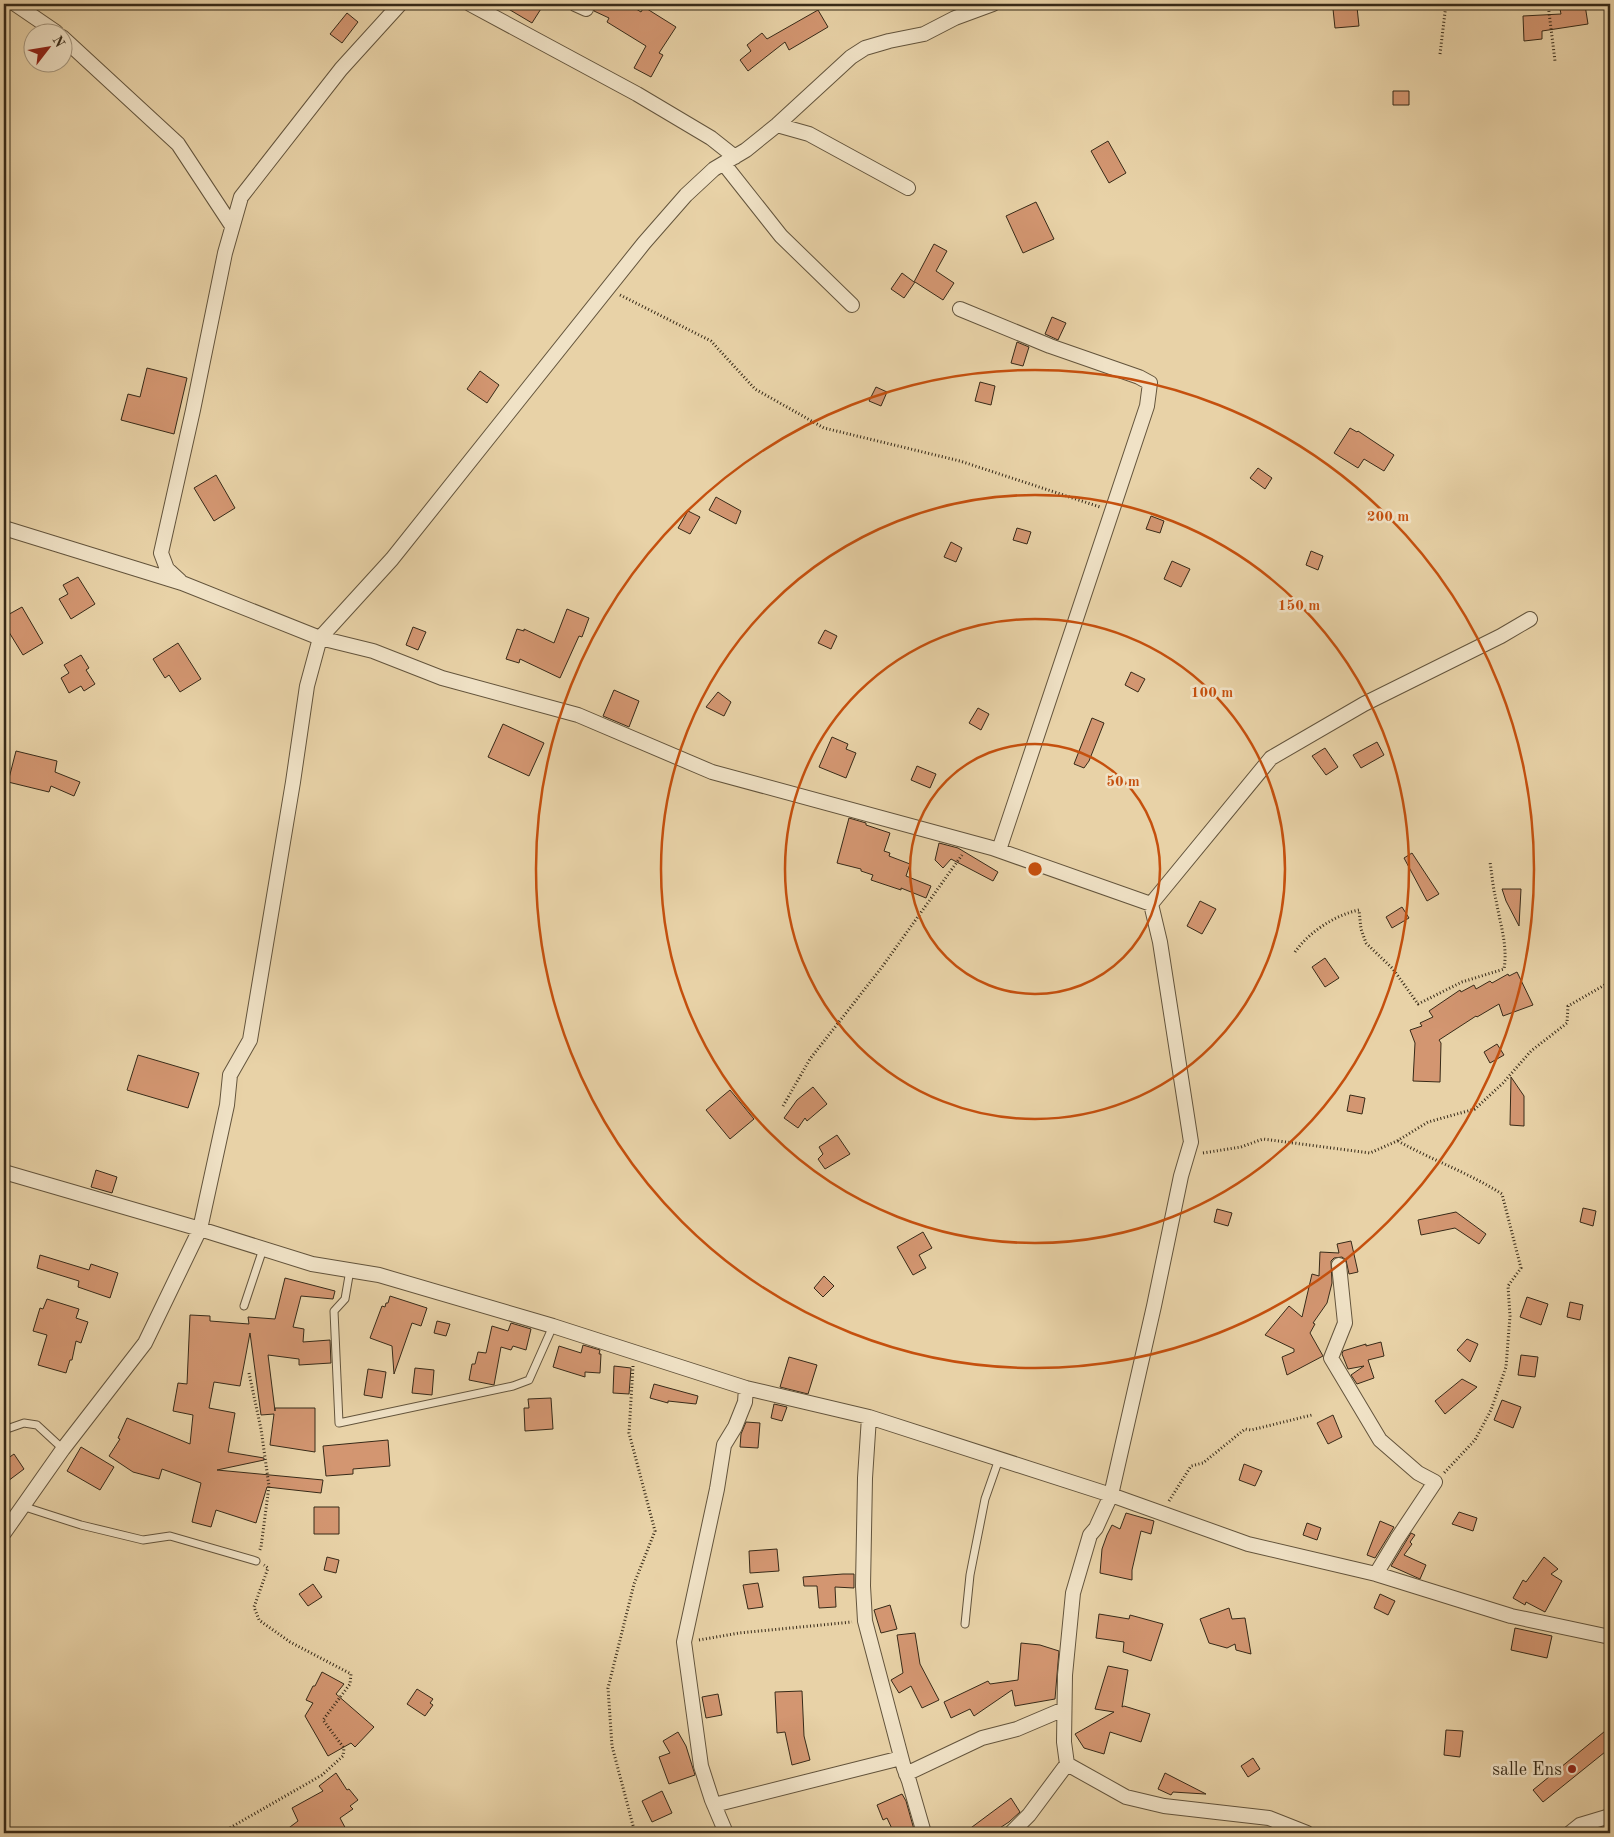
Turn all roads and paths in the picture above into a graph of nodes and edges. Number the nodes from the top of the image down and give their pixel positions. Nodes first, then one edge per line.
1 (15, 4) edge
2 (400, 4) edge
3 (470, 4) edge
4 (993, 4) edge
5 (1446, 4) edge
6 (1548, 4) edge
7 (41, 22) edge
8 (72, 46) edge
9 (1440, 54) dead end
10 (1555, 61) dead end
11 (777, 125) junction
12 (729, 160) junction
13 (908, 188) dead end
14 (232, 226) junction
15 (608, 289) junction
16 (852, 305) dead end
17 (960, 310) dead end
18 (1112, 512) junction
19 (4, 528) edge
20 (182, 583) junction
21 (1530, 619) dead end
22 (320, 638) junction
23 (972, 842) junction
24 (999, 850) junction
25 (1490, 862) dead end
26 (1151, 904) junction
27 (1295, 952) dead end
28 (1610, 982) edge
29 (783, 1106) dead end
30 (1397, 1141) junction
31 (1186, 1156) junction
32 (4, 1172) edge
33 (200, 1229) junction
34 (263, 1249) junction
35 (1339, 1265) dead end
36 (350, 1270) junction
37 (244, 1306) dead end
38 (553, 1326) junction
39 (634, 1350) junction
40 (250, 1373) dead end
41 (746, 1388) junction
42 (1312, 1415) dead end
43 (869, 1417) junction
44 (4, 1430) edge
45 (63, 1448) junction
46 (1000, 1459) junction
47 (1435, 1482) junction
48 (1111, 1495) junction
49 (22, 1506) junction
50 (1161, 1513) junction
51 (4, 1533) edge
52 (256, 1561) junction
53 (1376, 1574) junction
54 (865, 1621) junction
55 (965, 1624) dead end
56 (1610, 1637) edge
57 (684, 1642) junction
58 (1064, 1709) junction
59 (901, 1758) junction
60 (1067, 1764) junction
61 (906, 1774) junction
62 (714, 1805) junction
63 (1610, 1816) edge
64 (220, 1833) edge
65 (635, 1833) edge
66 (726, 1833) edge
67 (924, 1833) edge
68 (1011, 1833) edge
69 (1307, 1833) edge
70 (1570, 1833) edge

1 - 7 street
2 - 14 street
3 - 12 street
4 - 11 street
5 - 9 path
6 - 10 path
8 - 14 street
11 - 12 street
11 - 13 street
12 - 15 street
12 - 16 street
14 - 20 street
15 - 18 path
15 - 22 street
17 - 18 street
18 - 24 street
19 - 20 street
20 - 22 street
21 - 26 street
22 - 23 street
22 - 33 street
23 - 24 street
23 - 29 path
24 - 26 street
25 - 27 path
26 - 31 street
28 - 30 path
30 - 31 path
30 - 47 path
31 - 48 street
32 - 33 street
33 - 34 street
33 - 45 street
34 - 36 street
34 - 37 lane
35 - 47 street
36 - 38 street
36 - 38 lane
38 - 39 street
39 - 41 street
39 - 65 path
40 - 52 path
41 - 43 street
41 - 57 street
42 - 50 path
43 - 46 street
43 - 54 street
44 - 45 lane
45 - 49 street
46 - 48 street
46 - 55 lane
47 - 53 street
48 - 50 street
48 - 58 street
49 - 51 street
49 - 52 lane
50 - 53 street
52 - 64 path
53 - 56 street
54 - 57 path
54 - 59 street
57 - 62 street
58 - 60 street
58 - 61 street
59 - 61 street
59 - 62 street
60 - 68 street
60 - 69 street
61 - 67 street
62 - 66 street
63 - 70 street

